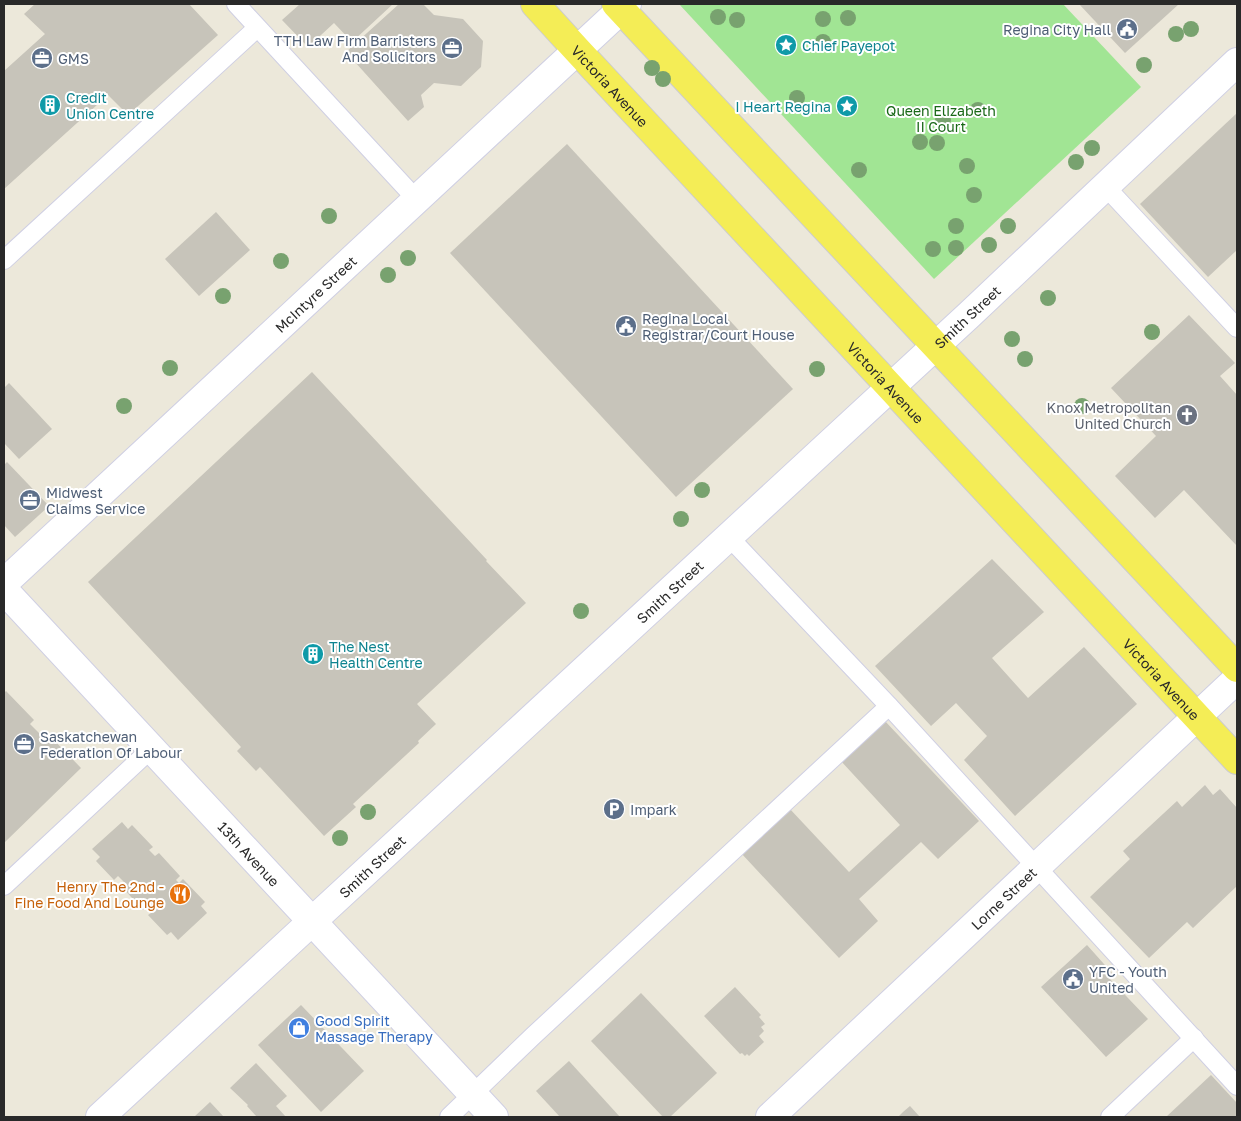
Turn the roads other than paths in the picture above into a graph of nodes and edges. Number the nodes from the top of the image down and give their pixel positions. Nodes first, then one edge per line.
1 (238, 4) edge
2 (535, 4) edge
3 (621, 6) edge
4 (257, 28) junction
5 (577, 50) junction
6 (1237, 62) edge
7 (1105, 186) junction
8 (417, 200) junction
9 (4, 260) edge
10 (1237, 328) edge
11 (935, 345) junction
12 (890, 387) junction
13 (729, 536) junction
14 (4, 583) edge
15 (4, 590) edge
16 (1237, 668) edge
17 (1237, 680) edge
18 (889, 706) junction
19 (1197, 718) junction
20 (151, 748) junction
21 (1237, 760) edge
22 (1036, 868) junction
23 (4, 886) edge
24 (312, 921) junction
25 (1194, 1038) junction
26 (1237, 1086) edge
27 (473, 1095) junction
28 (100, 1117) edge
29 (449, 1117) edge
30 (494, 1117) edge
31 (770, 1117) edge
32 (1110, 1117) edge

1 - 4 lane
2 - 5 main road, Victoria Avenue
3 - 5 street, McIntyre Street
3 - 11 main road
4 - 8 lane
4 - 9 lane
5 - 8 street, McIntyre Street
5 - 12 main road, Victoria Avenue
6 - 7 street, Smith Street
7 - 10 lane
7 - 11 street, Smith Street
8 - 14 street, McIntyre Street
11 - 12 street, Smith Street
11 - 16 main road
12 - 13 street, Smith Street
12 - 19 main road, Victoria Avenue
13 - 18 lane
13 - 24 street, Smith Street
15 - 20 street, 13th Avenue
17 - 19 street, Lorne Street
18 - 22 lane
18 - 27 lane
19 - 21 main road, Victoria Avenue
19 - 22 street, Lorne Street
20 - 23 lane
20 - 24 street, 13th Avenue
22 - 25 lane
22 - 31 street, Lorne Street
24 - 27 street, 13th Avenue
24 - 28 street, Smith Street
25 - 26 lane
25 - 32 lane
27 - 29 lane
27 - 30 street, 13th Avenue

